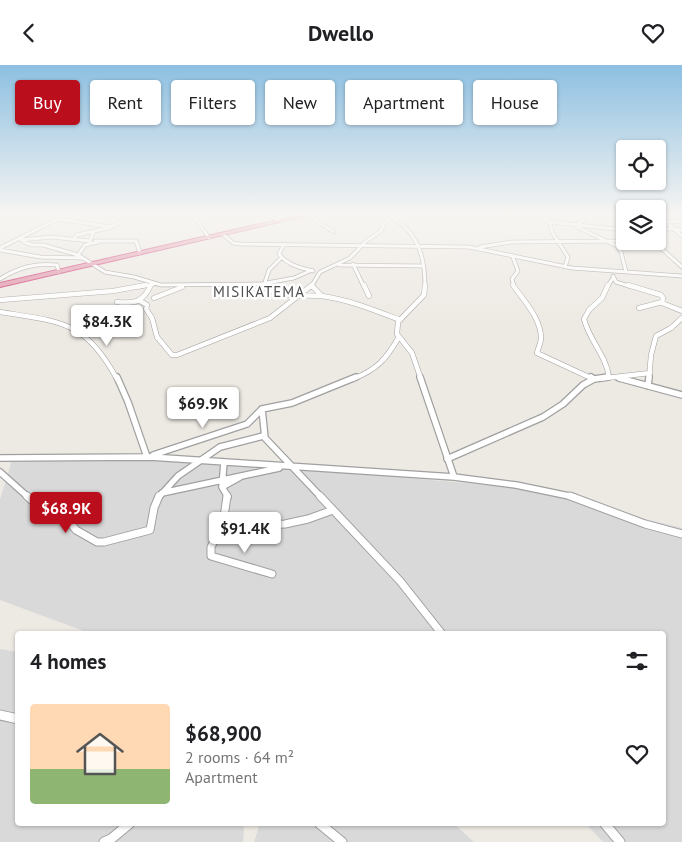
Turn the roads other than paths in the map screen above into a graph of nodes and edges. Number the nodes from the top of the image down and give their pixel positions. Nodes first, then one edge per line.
1 (6, 250) edge
2 (58, 250) edge
3 (82, 250) edge
4 (152, 250) edge
5 (281, 250) edge
6 (357, 250) edge
7 (419, 250) edge
8 (488, 250) edge
9 (564, 250) edge
10 (619, 250) edge
11 (663, 250) edge
12 (140, 253) joint
13 (78, 255) junction
14 (512, 255) junction
15 (281, 257) junction
16 (83, 258) junction
17 (345, 261) junction
18 (93, 264) junction
19 (334, 265) junction
20 (354, 265) junction
21 (424, 266) junction
22 (565, 267) junction
23 (682, 267) edge
24 (312, 270) junction
25 (59, 271) junction
26 (320, 272) junction
27 (613, 272) junction
28 (626, 272) junction
29 (682, 276) edge
30 (613, 278) junction
31 (0, 279) edge
32 (263, 283) junction
33 (152, 284) junction
34 (188, 284) junction
35 (0, 285) edge
36 (312, 286) junction
37 (149, 292) junction
38 (298, 295) junction
39 (369, 295) dead end
40 (322, 296) junction
41 (154, 298) junction
42 (0, 300) edge
43 (140, 301) junction
44 (117, 302) dead end
45 (662, 302) junction
46 (147, 305) junction
47 (639, 308) dead end
48 (682, 311) edge
49 (0, 312) edge
50 (682, 318) edge
51 (399, 321) junction
52 (399, 337) junction
53 (650, 373) junction
54 (612, 377) junction
55 (594, 379) junction
56 (648, 386) junction
57 (682, 395) edge
58 (262, 409) junction
59 (263, 435) junction
60 (149, 457) junction
61 (0, 458) edge
62 (447, 459) junction
63 (202, 460) junction
64 (224, 462) junction
65 (286, 466) junction
66 (294, 467) junction
67 (0, 472) edge
68 (242, 476) junction
69 (454, 477) junction
70 (222, 478) junction
71 (222, 487) junction
72 (160, 494) junction
73 (333, 510) junction
74 (682, 534) edge
75 (217, 537) junction
76 (272, 574) dead end
77 (440, 631) edge
78 (0, 715) edge
79 (15, 718) edge
80 (127, 826) edge
81 (322, 826) edge
82 (607, 826) edge
83 (104, 842) edge
84 (342, 842) edge
85 (620, 842) edge

1 - 16 street
2 - 13 street
3 - 13 street
4 - 12 highway
5 - 15 street
6 - 17 street
7 - 21 street
8 - 14 street
9 - 22 street
10 - 28 street
11 - 23 street
12 - 18 highway
13 - 16 street
14 - 22 street
14 - 55 street
15 - 24 street
15 - 32 street
16 - 18 street
17 - 19 street
17 - 20 street
18 - 25 highway
18 - 33 street
19 - 20 street
19 - 26 street
20 - 21 street
20 - 39 street
21 - 51 street
22 - 27 street
24 - 26 street
24 - 32 street
25 - 31 street
25 - 35 highway
26 - 36 street
27 - 28 street
27 - 30 street
28 - 29 street
30 - 45 street
30 - 54 street
32 - 34 street
32 - 38 street
33 - 34 street
33 - 37 street
33 - 42 street
34 - 41 street
36 - 38 street
36 - 40 street
37 - 41 street
37 - 43 street
38 - 40 street
38 - 46 street
40 - 51 street
41 - 46 street
43 - 44 street
43 - 46 street
45 - 47 street
45 - 48 street
49 - 60 street
50 - 53 street
51 - 52 street
52 - 58 street
52 - 62 street
53 - 54 street
53 - 56 street
54 - 55 street
54 - 56 street
55 - 62 street
56 - 57 street
58 - 59 street
58 - 60 street
59 - 63 street
59 - 66 street
60 - 61 street
60 - 63 street
62 - 69 street
63 - 64 street
63 - 72 street
64 - 65 street
64 - 70 street
65 - 66 street
65 - 68 street
66 - 69 street
66 - 73 street
67 - 72 street
68 - 70 street
68 - 71 street
69 - 74 street
70 - 71 street
70 - 72 street
71 - 75 street
73 - 75 street
73 - 77 street
75 - 76 street
78 - 79 street
80 - 83 street
81 - 84 street
82 - 85 street

